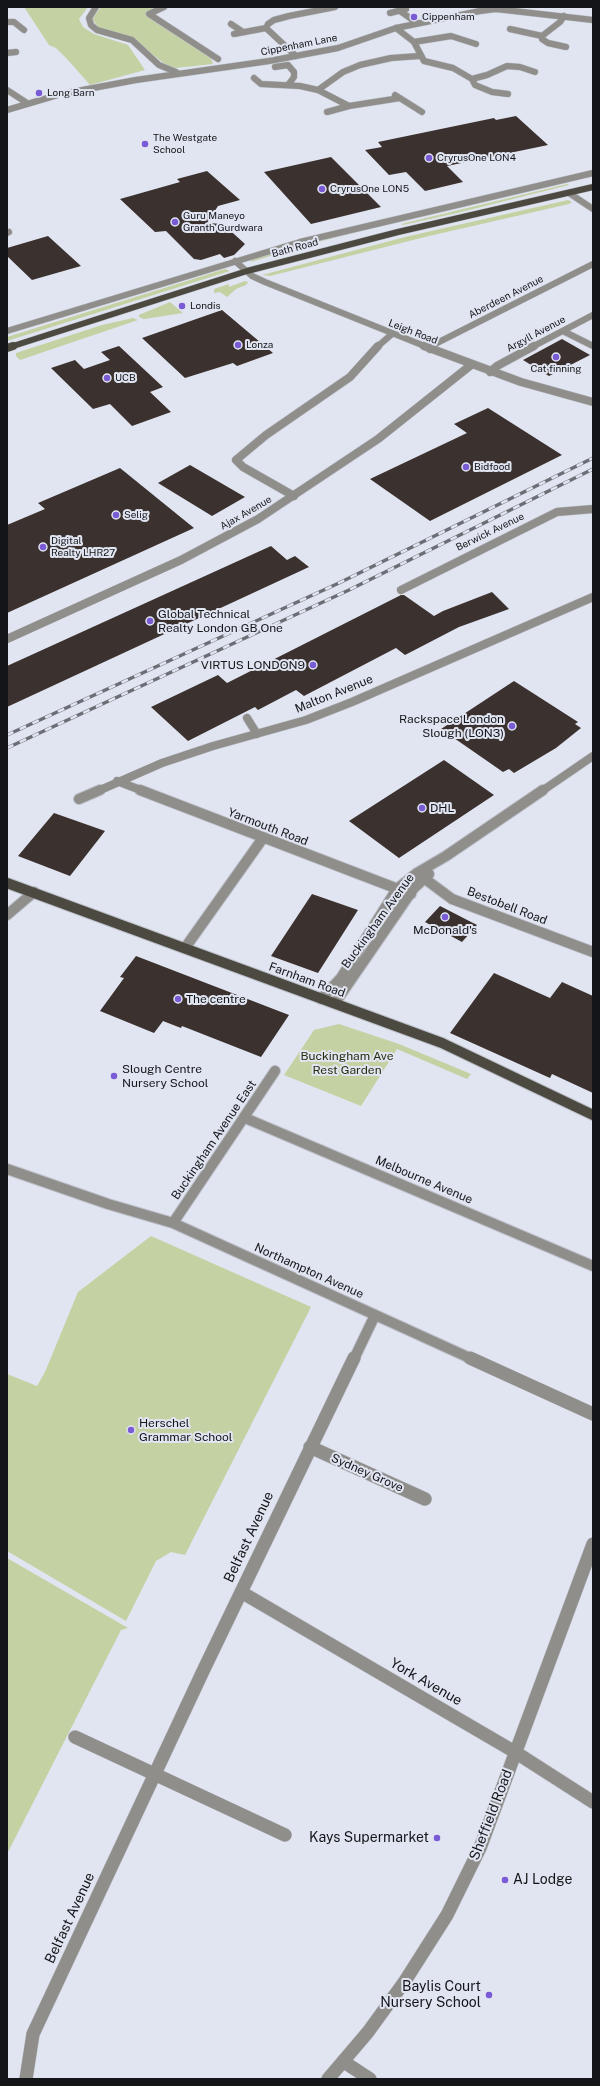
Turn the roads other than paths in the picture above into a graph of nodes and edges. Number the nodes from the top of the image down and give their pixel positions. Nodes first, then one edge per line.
1 (96, 7) edge
2 (164, 7) edge
3 (335, 7) edge
4 (495, 8) edge
5 (408, 9) dead end
6 (400, 11) junction
7 (390, 12) dead end
8 (564, 16) junction
9 (593, 20) edge
10 (7, 22) edge
11 (417, 23) junction
12 (232, 24) dead end
13 (266, 28) junction
14 (396, 28) junction
15 (510, 29) dead end
16 (24, 30) dead end
17 (242, 32) junction
18 (234, 34) dead end
19 (542, 36) junction
20 (414, 42) junction
21 (476, 44) dead end
22 (566, 47) dead end
23 (16, 52) dead end
24 (7, 53) edge
25 (148, 55) junction
26 (296, 56) junction
27 (420, 56) junction
28 (218, 59) dead end
29 (275, 67) dead end
30 (535, 72) dead end
31 (179, 73) junction
32 (145, 78) junction
33 (254, 78) dead end
34 (472, 79) junction
35 (288, 85) junction
36 (7, 90) edge
37 (318, 90) junction
38 (508, 94) dead end
39 (27, 103) junction
40 (349, 106) junction
41 (7, 110) edge
42 (338, 110) junction
43 (327, 112) dead end
44 (422, 112) dead end
45 (345, 114) dead end
46 (593, 173) edge
47 (593, 187) edge
48 (569, 193) junction
49 (593, 209) edge
50 (235, 261) junction
51 (593, 264) edge
52 (247, 271) junction
53 (593, 315) edge
54 (7, 331) edge
55 (563, 331) junction
56 (392, 334) junction
57 (593, 346) edge
58 (7, 348) edge
59 (430, 349) junction
60 (471, 365) junction
61 (490, 372) junction
62 (593, 402) edge
63 (294, 496) junction
64 (593, 509) edge
65 (400, 590) dead end
66 (593, 597) edge
67 (7, 638) edge
68 (247, 718) dead end
69 (257, 734) junction
70 (593, 756) edge
71 (117, 781) junction
72 (79, 798) dead end
73 (264, 838) junction
74 (420, 876) junction
75 (7, 883) edge
76 (397, 889) junction
77 (34, 892) junction
78 (411, 894) junction
79 (7, 915) edge
80 (185, 948) junction
81 (593, 952) edge
82 (321, 999) junction
83 (335, 1003) junction
84 (275, 1071) dead end
85 (593, 1115) edge
86 (245, 1118) junction
87 (7, 1169) edge
88 (173, 1223) junction
89 (593, 1266) edge
90 (375, 1315) junction
91 (593, 1414) edge
92 (310, 1447) junction
93 (425, 1499) dead end
94 (593, 1544) edge
95 (241, 1592) junction
96 (75, 1737) dead end
97 (515, 1752) junction
98 (155, 1774) junction
99 (593, 1802) edge
100 (285, 1835) dead end
101 (344, 2062) junction
102 (26, 2079) edge
103 (328, 2079) edge
104 (370, 2079) edge

1 - 25 street
2 - 28 street
3 - 13 street
4 - 8 street, Cippenham Lane
4 - 11 street, Cippenham Lane
5 - 6 street
6 - 7 street
6 - 11 street
8 - 9 street, Cippenham Lane
8 - 19 street
10 - 16 street
11 - 14 street, Cippenham Lane
12 - 17 street
13 - 17 street
13 - 26 street
14 - 20 street
14 - 26 street, Cippenham Lane
15 - 19 street
17 - 18 street
19 - 22 street
20 - 21 street
20 - 27 street
23 - 24 street
25 - 31 street
25 - 32 street
26 - 31 street, Cippenham Lane
27 - 34 street
27 - 37 street
29 - 35 street
30 - 34 street
31 - 32 street, Cippenham Lane
32 - 39 street, Cippenham Lane
33 - 35 street
34 - 38 street
35 - 37 street
36 - 39 street
37 - 40 street
39 - 41 street, Cippenham Lane
40 - 42 street
40 - 44 street
42 - 43 street
42 - 45 street
46 - 50 street
47 - 48 main road, Bath Road
48 - 49 street
48 - 52 main road, Bath Road
50 - 52 street, Leigh Road
50 - 54 street
51 - 59 street, Aberdeen Avenue
52 - 56 street, Leigh Road
52 - 58 main road, Bath Road
53 - 55 street, Argyll Avenue
55 - 57 street
55 - 61 street, Argyll Avenue
56 - 59 street, Leigh Road
56 - 63 street
59 - 60 street, Leigh Road
60 - 61 street, Leigh Road
60 - 63 street, Ajax Avenue
61 - 62 street, Leigh Road
63 - 67 street, Ajax Avenue
64 - 65 street, Berwick Avenue
66 - 69 street, Malton Avenue
68 - 69 street
69 - 71 street, Malton Avenue
70 - 74 street, Buckingham Avenue
71 - 72 street, Malton Avenue
71 - 73 street, Yarmouth Road
73 - 76 street, Yarmouth Road
73 - 80 street
74 - 76 street, Buckingham Avenue
74 - 78 street, Buckingham Avenue
74 - 81 street, Bestobell Road
75 - 77 main road, Farnham Road
76 - 78 street, Yarmouth Road
76 - 82 street, Buckingham Avenue
77 - 79 street
77 - 80 main road, Farnham Road
78 - 83 street, Buckingham Avenue
80 - 82 main road, Farnham Road
82 - 83 main road, Farnham Road
83 - 85 main road, Farnham Road
84 - 86 street, Buckingham Avenue East
86 - 88 street, Buckingham Avenue East
86 - 89 street, Melbourne Avenue
87 - 88 street, Northampton Avenue
88 - 90 street, Northampton Avenue
90 - 91 street, Northampton Avenue
90 - 92 street, Belfast Avenue
92 - 93 street, Sydney Grove
92 - 95 street, Belfast Avenue
94 - 97 street, Sheffield Road
95 - 97 street, York Avenue
95 - 98 street, Belfast Avenue
96 - 98 street
97 - 99 street, York Avenue
97 - 101 street, Sheffield Road
98 - 100 street
98 - 102 street, Belfast Avenue
101 - 103 street, Sheffield Road
101 - 104 street

